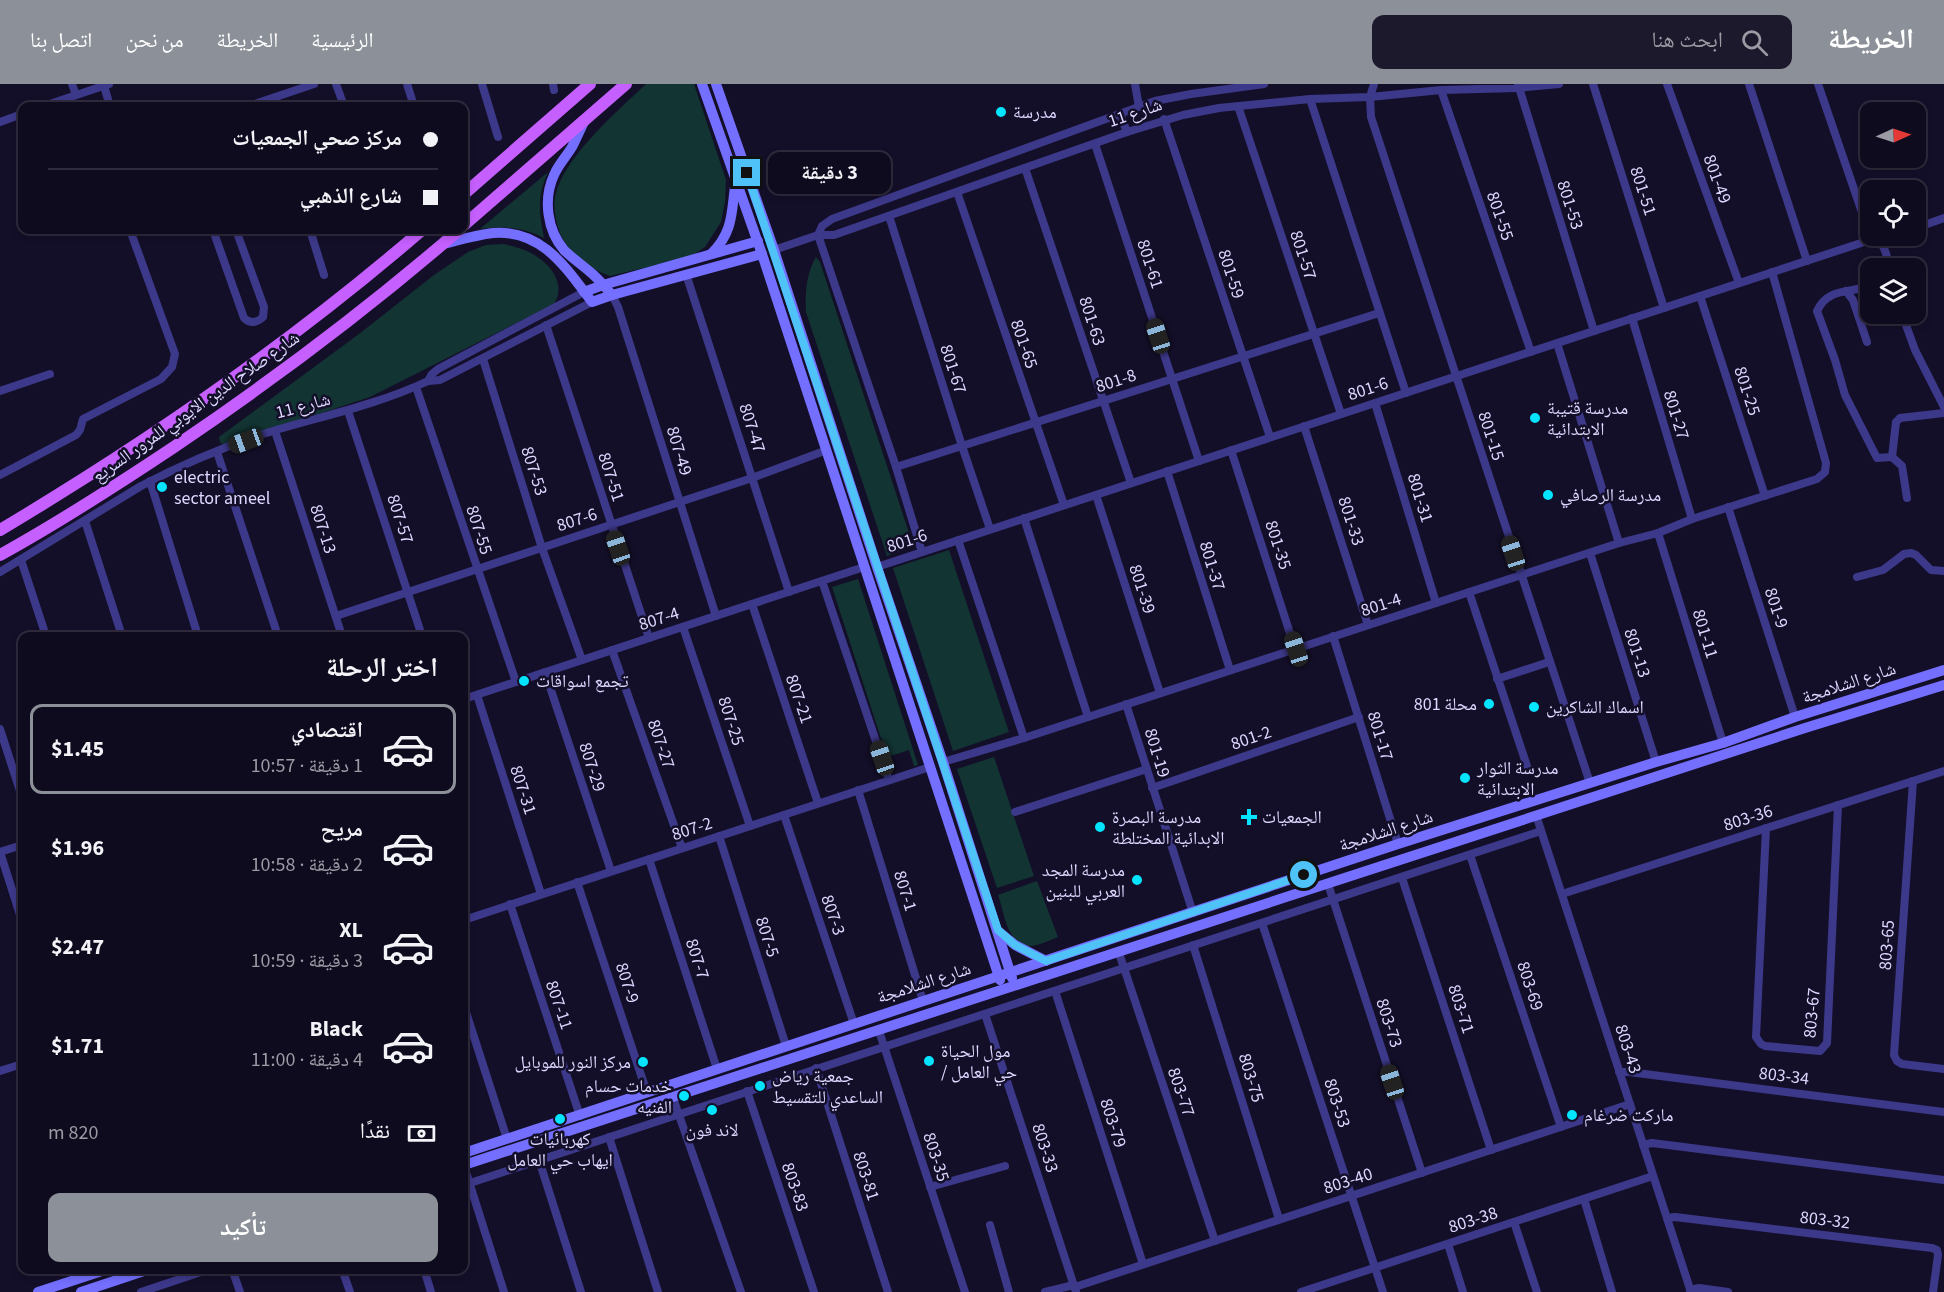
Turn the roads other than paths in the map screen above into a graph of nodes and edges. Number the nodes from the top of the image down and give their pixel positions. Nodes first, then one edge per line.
1 (72, 84) edge
2 (314, 84) edge
3 (336, 84) edge
4 (407, 84) edge
5 (482, 84) edge
6 (590, 84) edge
7 (626, 84) edge
8 (702, 84) edge
9 (716, 84) edge
10 (1135, 84) edge
11 (1264, 84) edge
12 (1374, 84) edge
13 (1558, 84) edge
14 (1593, 84) edge
15 (1667, 84) edge
16 (1749, 84) edge
17 (1818, 84) edge
18 (106, 85) edge
19 (1517, 86) edge
20 (1441, 90) junction
21 (76, 95) junction
22 (1370, 97) junction
23 (1310, 99) junction
24 (56, 102) edge
25 (109, 102) edge
26 (273, 102) edge
27 (343, 102) edge
28 (413, 102) edge
29 (1238, 106) junction
30 (1139, 107) junction
31 (1120, 114) junction
32 (18, 115) edge
33 (585, 120) junction
34 (1164, 120) junction
35 (0, 122) edge
36 (1127, 132) junction
37 (498, 137) dead end
38 (1095, 144) junction
39 (1025, 168) junction
40 (736, 177) junction
41 (468, 191) edge
42 (957, 192) junction
43 (1860, 207) edge
44 (889, 216) junction
45 (1944, 218) edge
46 (468, 222) edge
47 (1926, 224) edge
48 (131, 234) edge
49 (214, 234) edge
50 (237, 234) edge
51 (311, 234) edge
52 (417, 234) edge
53 (454, 234) edge
54 (819, 235) junction
55 (758, 241) junction
56 (1860, 243) edge
57 (442, 244) junction
58 (774, 250) junction
59 (762, 254) junction
60 (710, 255) junction
61 (1807, 261) junction
62 (1772, 272) junction
63 (686, 274) junction
64 (324, 275) dead end
65 (1738, 283) junction
66 (603, 285) junction
67 (1860, 289) edge
68 (1846, 291) junction
69 (584, 292) junction
70 (612, 295) junction
71 (1700, 296) junction
72 (592, 302) junction
73 (1664, 308) junction
74 (1379, 313) junction
75 (1632, 318) junction
76 (1906, 324) edge
77 (546, 325) junction
78 (1594, 331) junction
79 (1314, 333) junction
80 (1867, 342) dead end
81 (1557, 343) junction
82 (1531, 352) junction
83 (1242, 356) junction
84 (483, 359) junction
85 (50, 374) dead end
86 (1456, 376) junction
87 (1172, 379) junction
88 (428, 381) junction
89 (416, 387) junction
90 (0, 391) edge
91 (1406, 393) junction
92 (1102, 401) junction
93 (1376, 403) junction
94 (1944, 407) edge
95 (348, 411) junction
96 (1944, 413) edge
97 (1341, 414) junction
98 (1035, 422) junction
99 (1304, 426) junction
100 (275, 431) junction
101 (1270, 437) junction
102 (962, 446) junction
103 (827, 450) junction
104 (1231, 450) junction
105 (217, 452) junction
106 (1892, 457) junction
107 (1199, 461) junction
108 (896, 467) junction
109 (1167, 471) junction
110 (0, 475) edge
111 (752, 478) junction
112 (150, 481) junction
113 (1131, 483) junction
114 (1096, 495) junction
115 (1765, 496) junction
116 (1907, 498) dead end
117 (679, 502) junction
118 (1064, 505) junction
119 (1728, 507) junction
120 (1024, 518) junction
121 (1692, 519) junction
122 (85, 521) junction
123 (610, 525) junction
124 (990, 529) junction
125 (0, 530) edge
126 (1658, 533) junction
127 (958, 540) junction
128 (1619, 543) junction
129 (543, 548) junction
130 (922, 552) junction
131 (1590, 553) junction
132 (0, 555) edge
133 (21, 560) junction
134 (864, 567) junction
135 (877, 567) junction
136 (477, 569) junction
137 (1944, 571) edge
138 (0, 572) edge
139 (1520, 576) junction
140 (1857, 577) dead end
141 (822, 581) junction
142 (408, 592) junction
143 (789, 592) junction
144 (1469, 592) junction
145 (1436, 603) junction
146 (752, 604) junction
147 (336, 616) junction
148 (716, 616) junction
149 (1368, 625) junction
150 (683, 627) junction
151 (45, 632) edge
152 (121, 632) edge
153 (197, 632) edge
154 (277, 632) edge
155 (341, 632) edge
156 (421, 632) edge
157 (1333, 636) junction
158 (649, 638) junction
159 (1296, 649) junction
160 (612, 650) junction
161 (582, 660) junction
162 (1549, 662) junction
163 (1230, 670) junction
164 (1944, 670) edge
165 (545, 672) junction
166 (1497, 679) junction
167 (516, 682) junction
168 (1944, 685) edge
169 (1160, 693) junction
170 (477, 694) junction
171 (468, 697) edge
172 (1126, 704) junction
173 (1088, 717) junction
174 (1359, 717) junction
175 (1795, 717) junction
176 (0, 729) edge
177 (1024, 738) junction
178 (1723, 743) junction
179 (943, 762) junction
180 (1656, 762) junction
181 (930, 767) junction
182 (1147, 769) junction
183 (1527, 769) dead end
184 (1944, 771) edge
185 (889, 780) junction
186 (1913, 781) junction
187 (1590, 783) junction
188 (18, 785) edge
189 (1152, 788) junction
190 (858, 790) junction
191 (819, 803) junction
192 (1838, 805) junction
193 (1015, 812) dead end
194 (784, 815) junction
195 (1536, 815) junction
196 (750, 826) junction
197 (1766, 828) junction
198 (1541, 831) junction
199 (719, 836) junction
200 (1398, 844) junction
201 (18, 846) edge
202 (682, 848) junction
203 (0, 852) edge
204 (1470, 855) junction
205 (649, 859) junction
206 (611, 871) junction
207 (1402, 878) junction
208 (577, 882) junction
209 (1328, 884) junction
210 (541, 894) junction
211 (1562, 894) junction
212 (1334, 900) junction
213 (510, 904) junction
214 (18, 908) edge
215 (1193, 912) junction
216 (468, 919) edge
217 (1262, 923) junction
218 (998, 930) junction
219 (1193, 945) junction
220 (1119, 953) junction
221 (1046, 961) junction
222 (1124, 969) junction
223 (1010, 972) junction
224 (998, 976) junction
225 (1014, 987) junction
226 (1003, 990) junction
227 (1055, 991) junction
228 (923, 1001) junction
229 (985, 1014) junction
230 (468, 1018) edge
231 (854, 1024) junction
232 (879, 1031) junction
233 (786, 1046) junction
234 (884, 1047) junction
235 (18, 1065) edge
236 (816, 1068) junction
237 (717, 1069) junction
238 (1944, 1069) edge
239 (0, 1071) edge
240 (1619, 1072) junction
241 (747, 1091) junction
242 (647, 1093) junction
243 (674, 1098) junction
244 (1630, 1104) junction
245 (1944, 1112) edge
246 (678, 1114) junction
247 (580, 1116) junction
248 (1561, 1127) junction
249 (609, 1137) junction
250 (507, 1139) junction
251 (1643, 1145) junction
252 (1491, 1150) junction
253 (468, 1152) edge
254 (539, 1160) junction
255 (468, 1164) edge
256 (1005, 1166) dead end
257 (1422, 1173) junction
258 (1653, 1176) junction
259 (1944, 1180) edge
260 (468, 1183) edge
261 (930, 1187) junction
262 (468, 1190) edge
263 (1351, 1196) junction
264 (1584, 1199) junction
265 (1667, 1218) junction
266 (1280, 1219) junction
267 (1514, 1222) junction
268 (990, 1225) dead end
269 (1215, 1241) junction
270 (1448, 1244) junction
271 (1143, 1264) junction
272 (1375, 1268) junction
273 (93, 1274) edge
274 (136, 1274) edge
275 (198, 1274) edge
276 (234, 1274) edge
277 (344, 1274) edge
278 (426, 1274) edge
279 (1075, 1288) edge
280 (161, 1289) edge
281 (87, 1291) edge
282 (1691, 1291) edge
283 (38, 1292) edge
284 (141, 1292) edge
285 (240, 1292) edge
286 (350, 1292) edge
287 (431, 1292) edge
288 (504, 1292) edge
289 (581, 1292) edge
290 (658, 1292) edge
291 (741, 1292) edge
292 (814, 1292) edge
293 (888, 1292) edge
294 (965, 1292) edge
295 (1009, 1292) edge
296 (1045, 1292) edge
297 (1304, 1292) edge
298 (1383, 1292) edge
299 (1463, 1292) edge
300 (1537, 1292) edge
301 (1612, 1292) edge
302 (1728, 1292) edge
303 (1934, 1292) edge

1 - 21 street
2 - 26 street
3 - 27 street
4 - 28 street
5 - 37 street
6 - 41 main road
7 - 33 main road
8 - 40 street
9 - 58 street
10 - 30 street
11 - 30 street
12 - 22 street
13 - 19 street, شارع 11
14 - 73 street, 801-51
15 - 65 street, 801-49
16 - 61 street
17 - 43 street
18 - 21 street
18 - 25 street
19 - 20 street, شارع 11
19 - 78 street, 801-53
20 - 22 street, شارع 11
20 - 82 street, 801-55
21 - 24 street
22 - 23 street, شارع 11
22 - 86 street, 801-15
23 - 29 street, شارع 11
23 - 74 street
29 - 34 street, شارع 11
29 - 79 street, 801-57
30 - 31 street
31 - 36 street
31 - 54 street
32 - 35 street
33 - 46 main road
33 - 66 street
34 - 36 street, شارع 11
34 - 83 street, 801-59
36 - 38 street, شارع 11
38 - 39 street, شارع 11
38 - 87 street, 801-61
39 - 42 street, شارع 11
39 - 92 street, 801-63
40 - 55 street
40 - 60 street
42 - 44 street, شارع 11
42 - 98 street, 801-65
44 - 54 street, شارع 11
44 - 102 street, 801-67
45 - 47 street
48 - 110 street
49 - 50 street
51 - 64 street
52 - 125 main road, شارع صلاح الدين الايوبي للمرور السريع
53 - 57 main road, شارع صلاح الدين الايوبي للمرور السريع
54 - 58 street, شارع 11
54 - 108 street
55 - 59 street
55 - 60 street, شارع 11
56 - 61 street, 801-6
57 - 69 street
57 - 132 main road, شارع صلاح الدين الايوبي للمرور السريع
58 - 135 street
59 - 63 street, شارع 11
59 - 103 street
60 - 66 street, شارع 11
61 - 62 street, 801-6
62 - 65 street, 801-6
62 - 115 street, 801-4
63 - 70 street, شارع 11
63 - 111 street, 807-47
65 - 71 street, 801-6
66 - 69 street, شارع 11
66 - 70 street
67 - 68 street
68 - 80 street
68 - 106 street
69 - 72 street
69 - 88 street, شارع 11
70 - 72 street, شارع 11
70 - 117 street, 807-49
71 - 73 street, 801-6
71 - 115 street, 801-25
72 - 77 street, شارع 11
73 - 75 street, 801-6
74 - 79 street, 801-8
74 - 91 street
75 - 78 street, 801-6
75 - 121 street, 801-27
76 - 94 street
77 - 84 street, شارع 11
77 - 123 street, 807-51
78 - 81 street, 801-6
79 - 83 street, 801-8
79 - 97 street, 801-57
81 - 82 street, 801-6
81 - 128 street
82 - 86 street, 801-6
83 - 87 street, 801-8
83 - 101 street, 801-59
84 - 88 street, شارع 11
84 - 129 street, 807-53
85 - 90 street
86 - 91 street, 801-6
86 - 139 street, 801-15
87 - 92 street, 801-8
87 - 107 street, 801-61
88 - 89 street, شارع 11
89 - 95 street, شارع 11
89 - 136 street, 807-55
91 - 93 street, 801-6
92 - 98 street, 801-8
92 - 113 street, 801-63
93 - 97 street, 801-6
93 - 145 street, 801-31
95 - 100 street, شارع 11
95 - 142 street, 807-57
96 - 106 street
97 - 99 street, 801-6
98 - 102 street, 801-8
98 - 118 street, 801-65
99 - 101 street, 801-6
99 - 149 street, 801-33
100 - 105 street, شارع 11
100 - 147 street, 807-13
101 - 104 street, 801-6
102 - 108 street, 801-8
102 - 124 street, 801-67
103 - 111 street, 807-6
103 - 134 street
104 - 107 street, 801-6
104 - 159 street, 801-35
105 - 112 street, شارع 11
105 - 154 street
106 - 116 street
107 - 109 street, 801-6
108 - 130 street
109 - 113 street, 801-6
109 - 163 street, 801-37
111 - 117 street, 807-6
111 - 143 street, 807-47
112 - 122 street, شارع 11
112 - 153 street
113 - 114 street, 801-6
114 - 118 street, 801-6
114 - 169 street, 801-39
115 - 119 street, 801-4
117 - 123 street, 807-6
117 - 148 street, 807-49
118 - 120 street, 801-6
119 - 121 street, 801-4
119 - 175 street, 801-9
120 - 124 street, 801-6
120 - 173 street
121 - 126 street, 801-4
122 - 133 street, شارع 11
122 - 152 street
123 - 129 street, 807-6
123 - 158 street, 807-51
124 - 127 street, 801-6
126 - 128 street, 801-4
126 - 178 street, 801-11
127 - 130 street, 801-6
127 - 177 street
128 - 131 street, 801-4
129 - 136 street, 807-6
129 - 161 street, 807-53
130 - 135 street, 801-6
131 - 139 street, 801-4
131 - 180 street, 801-13
133 - 138 street, شارع 11
133 - 151 street
134 - 141 street, 807-4
134 - 181 street
135 - 179 street
136 - 142 street, 807-6
136 - 167 street, 807-55
137 - 140 street
139 - 144 street, 801-4
139 - 162 street, 801-15
141 - 143 street, 807-4
141 - 185 street
142 - 147 street, 807-6
142 - 156 street, 807-57
143 - 146 street, 807-4
144 - 145 street, 801-4
144 - 166 street
145 - 149 street, 801-4
146 - 148 street, 807-4
146 - 191 street, 807-21
147 - 155 street, 807-13
148 - 150 street, 807-4
149 - 157 street, 801-4
150 - 158 street, 807-4
150 - 196 street, 807-25
157 - 159 street, 801-4
157 - 174 street, 801-17
158 - 160 street, 807-4
159 - 163 street, 801-4
160 - 161 street, 807-4
160 - 202 street, 807-27
161 - 165 street, 807-4
162 - 166 street
162 - 187 street, 801-15
163 - 169 street, 801-4
164 - 175 street, شارع الشلامجة
165 - 167 street, 807-4
165 - 206 street, 807-29
166 - 183 street
167 - 170 street, 807-4
168 - 195 street, شارع الشلامجة
169 - 172 street, 801-4
170 - 171 street, 807-4
170 - 210 street, 807-31
172 - 173 street, 801-4
172 - 182 street, 801-19
173 - 177 street, 801-4
174 - 189 street, 801-2
174 - 200 street, 801-17
175 - 178 street, شارع الشلامجة
176 - 188 street
177 - 179 street, 801-4
178 - 180 street, شارع الشلامجة
179 - 218 street
180 - 187 street, شارع الشلامجة
181 - 185 street, 807-2
181 - 224 street
182 - 189 street, 801-19
182 - 193 street
184 - 186 street, 803-36
185 - 190 street, 807-2
186 - 192 street, 803-36
186 - 238 street, 803-65
187 - 200 street, شارع الشلامجة
189 - 215 street, 801-19
190 - 191 street, 807-2
190 - 228 street, 807-1
191 - 194 street, 807-2
192 - 197 street, 803-36
192 - 197 street, 803-67
194 - 196 street, 807-2
194 - 231 street, 807-3
195 - 198 street, 803-43
195 - 209 street, شارع الشلامجة
196 - 199 street, 807-2
197 - 211 street, 803-36
198 - 204 street
198 - 211 street, 803-43
199 - 202 street, 807-2
199 - 233 street, 807-5
200 - 215 street, شارع الشلامجة
201 - 203 street
202 - 205 street, 807-2
203 - 214 street
204 - 207 street
204 - 248 street, 803-69
205 - 206 street, 807-2
205 - 237 street, 807-7
206 - 208 street, 807-2
207 - 212 street
207 - 252 street, 803-71
208 - 210 street, 807-2
208 - 242 street, 807-9
209 - 212 street, 803-73
209 - 220 street, شارع الشلامجة
210 - 213 street, 807-2
211 - 240 street, 803-43
212 - 217 street
212 - 257 street, 803-73
213 - 216 street, 807-2
213 - 247 street, 807-11
215 - 221 street, شارع الشلامجة
217 - 219 street
217 - 263 street, 803-53
218 - 221 street
218 - 223 street
219 - 222 street
219 - 266 street, 803-75
220 - 222 street, 803-77
220 - 225 street, شارع الشلامجة
221 - 223 street, شارع الشلامجة
222 - 227 street
222 - 269 street, 803-77
223 - 224 street, شارع الشلامجة
223 - 225 street
224 - 226 street
224 - 228 street, شارع الشلامجة
225 - 226 street, شارع الشلامجة
226 - 232 street, شارع الشلامجة
227 - 229 street
227 - 271 street, 803-79
228 - 231 street, شارع الشلامجة
229 - 234 street
229 - 279 street, 803-33
230 - 250 street
231 - 233 street, شارع الشلامجة
232 - 234 street, 803-35
232 - 243 street, شارع الشلامجة
233 - 237 street, شارع الشلامجة
234 - 236 street
234 - 261 street, 803-35
235 - 239 street
236 - 241 street
236 - 293 street, 803-81
237 - 242 street, شارع الشلامجة
240 - 244 street, 803-43
240 - 245 street, 803-34
241 - 246 street
241 - 292 street, 803-83
242 - 247 street, شارع الشلامجة
243 - 246 street
243 - 255 street, شارع الشلامجة
244 - 248 street, 803-40
244 - 251 street, 803-43
246 - 249 street
246 - 291 street
247 - 250 street, شارع الشلامجة
248 - 252 street, 803-40
249 - 254 street
249 - 290 street
250 - 253 street, شارع الشلامجة
251 - 258 street, 803-43
251 - 259 street
252 - 257 street, 803-40
254 - 260 street
254 - 289 street
256 - 261 street
257 - 263 street, 803-40
258 - 264 street, 803-38
258 - 265 street, 803-43
261 - 294 street, 803-35
262 - 288 street
263 - 266 street, 803-40
263 - 272 street, 803-53
264 - 267 street, 803-38
264 - 301 street
265 - 282 street, 803-43
265 - 303 street, 803-32
266 - 269 street, 803-40
267 - 270 street, 803-38
267 - 300 street
268 - 295 street
269 - 271 street, 803-40
270 - 272 street, 803-38
270 - 299 street
271 - 279 street, 803-40
272 - 297 street, 803-38
272 - 298 street, 803-53
273 - 283 street
274 - 281 street
275 - 280 street
276 - 285 street
277 - 286 street
278 - 287 street
279 - 296 street, 803-40
280 - 284 street
282 - 302 street

